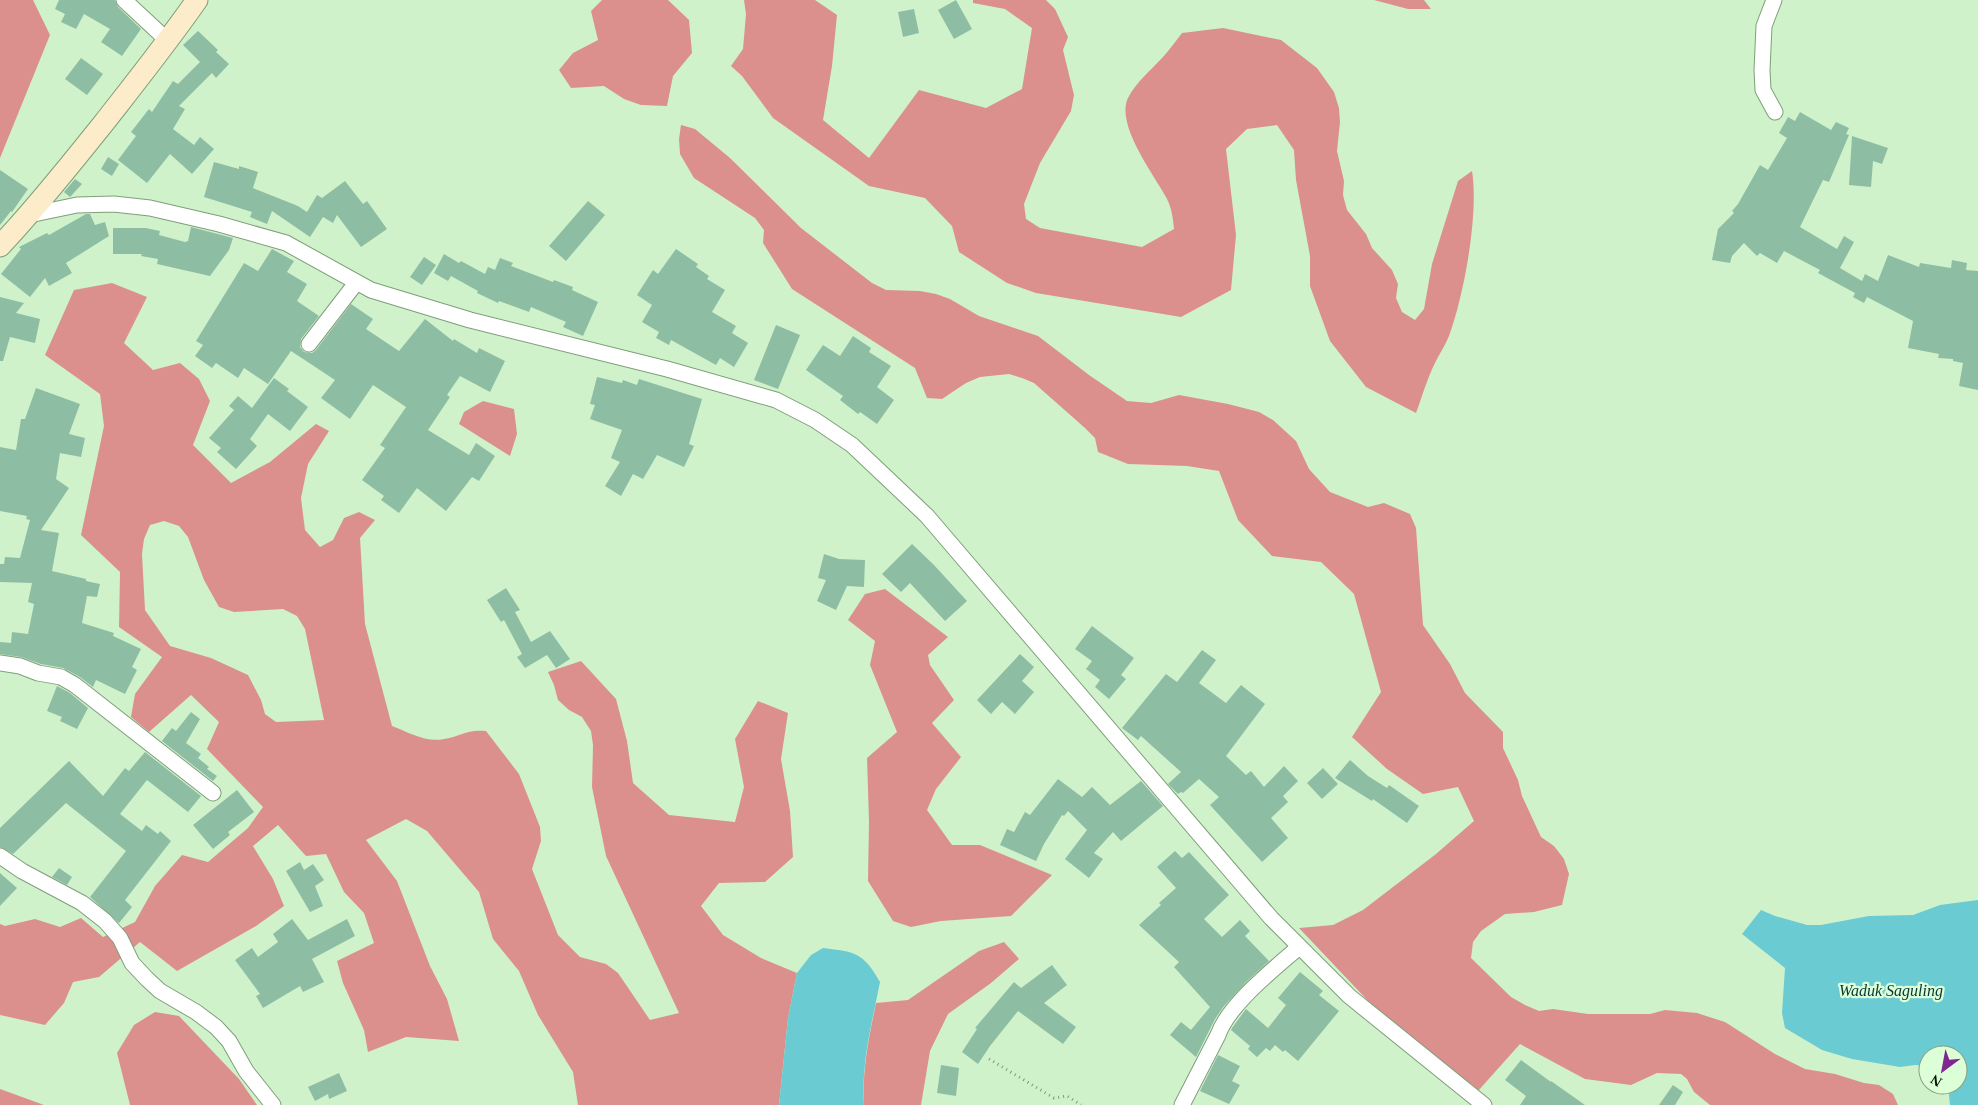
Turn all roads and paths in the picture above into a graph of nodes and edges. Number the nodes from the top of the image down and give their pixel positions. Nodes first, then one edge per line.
1 (124, 0) edge
2 (197, 0) edge
3 (1774, 0) edge
4 (168, 40) junction
5 (1775, 112) dead end
6 (29, 216) junction
7 (0, 246) edge
8 (356, 283) junction
9 (309, 344) dead end
10 (0, 663) edge
11 (213, 793) dead end
12 (0, 856) edge
13 (1299, 947) junction
14 (989, 1059) dead end
15 (273, 1105) edge
16 (1081, 1105) edge
17 (1182, 1105) edge
18 (1484, 1105) edge

1 - 4 street
2 - 4 main road
3 - 5 street
4 - 6 main road
6 - 7 main road
6 - 8 street
8 - 9 street
8 - 13 street
10 - 11 street
12 - 15 street
13 - 17 street
13 - 18 street
14 - 16 path

